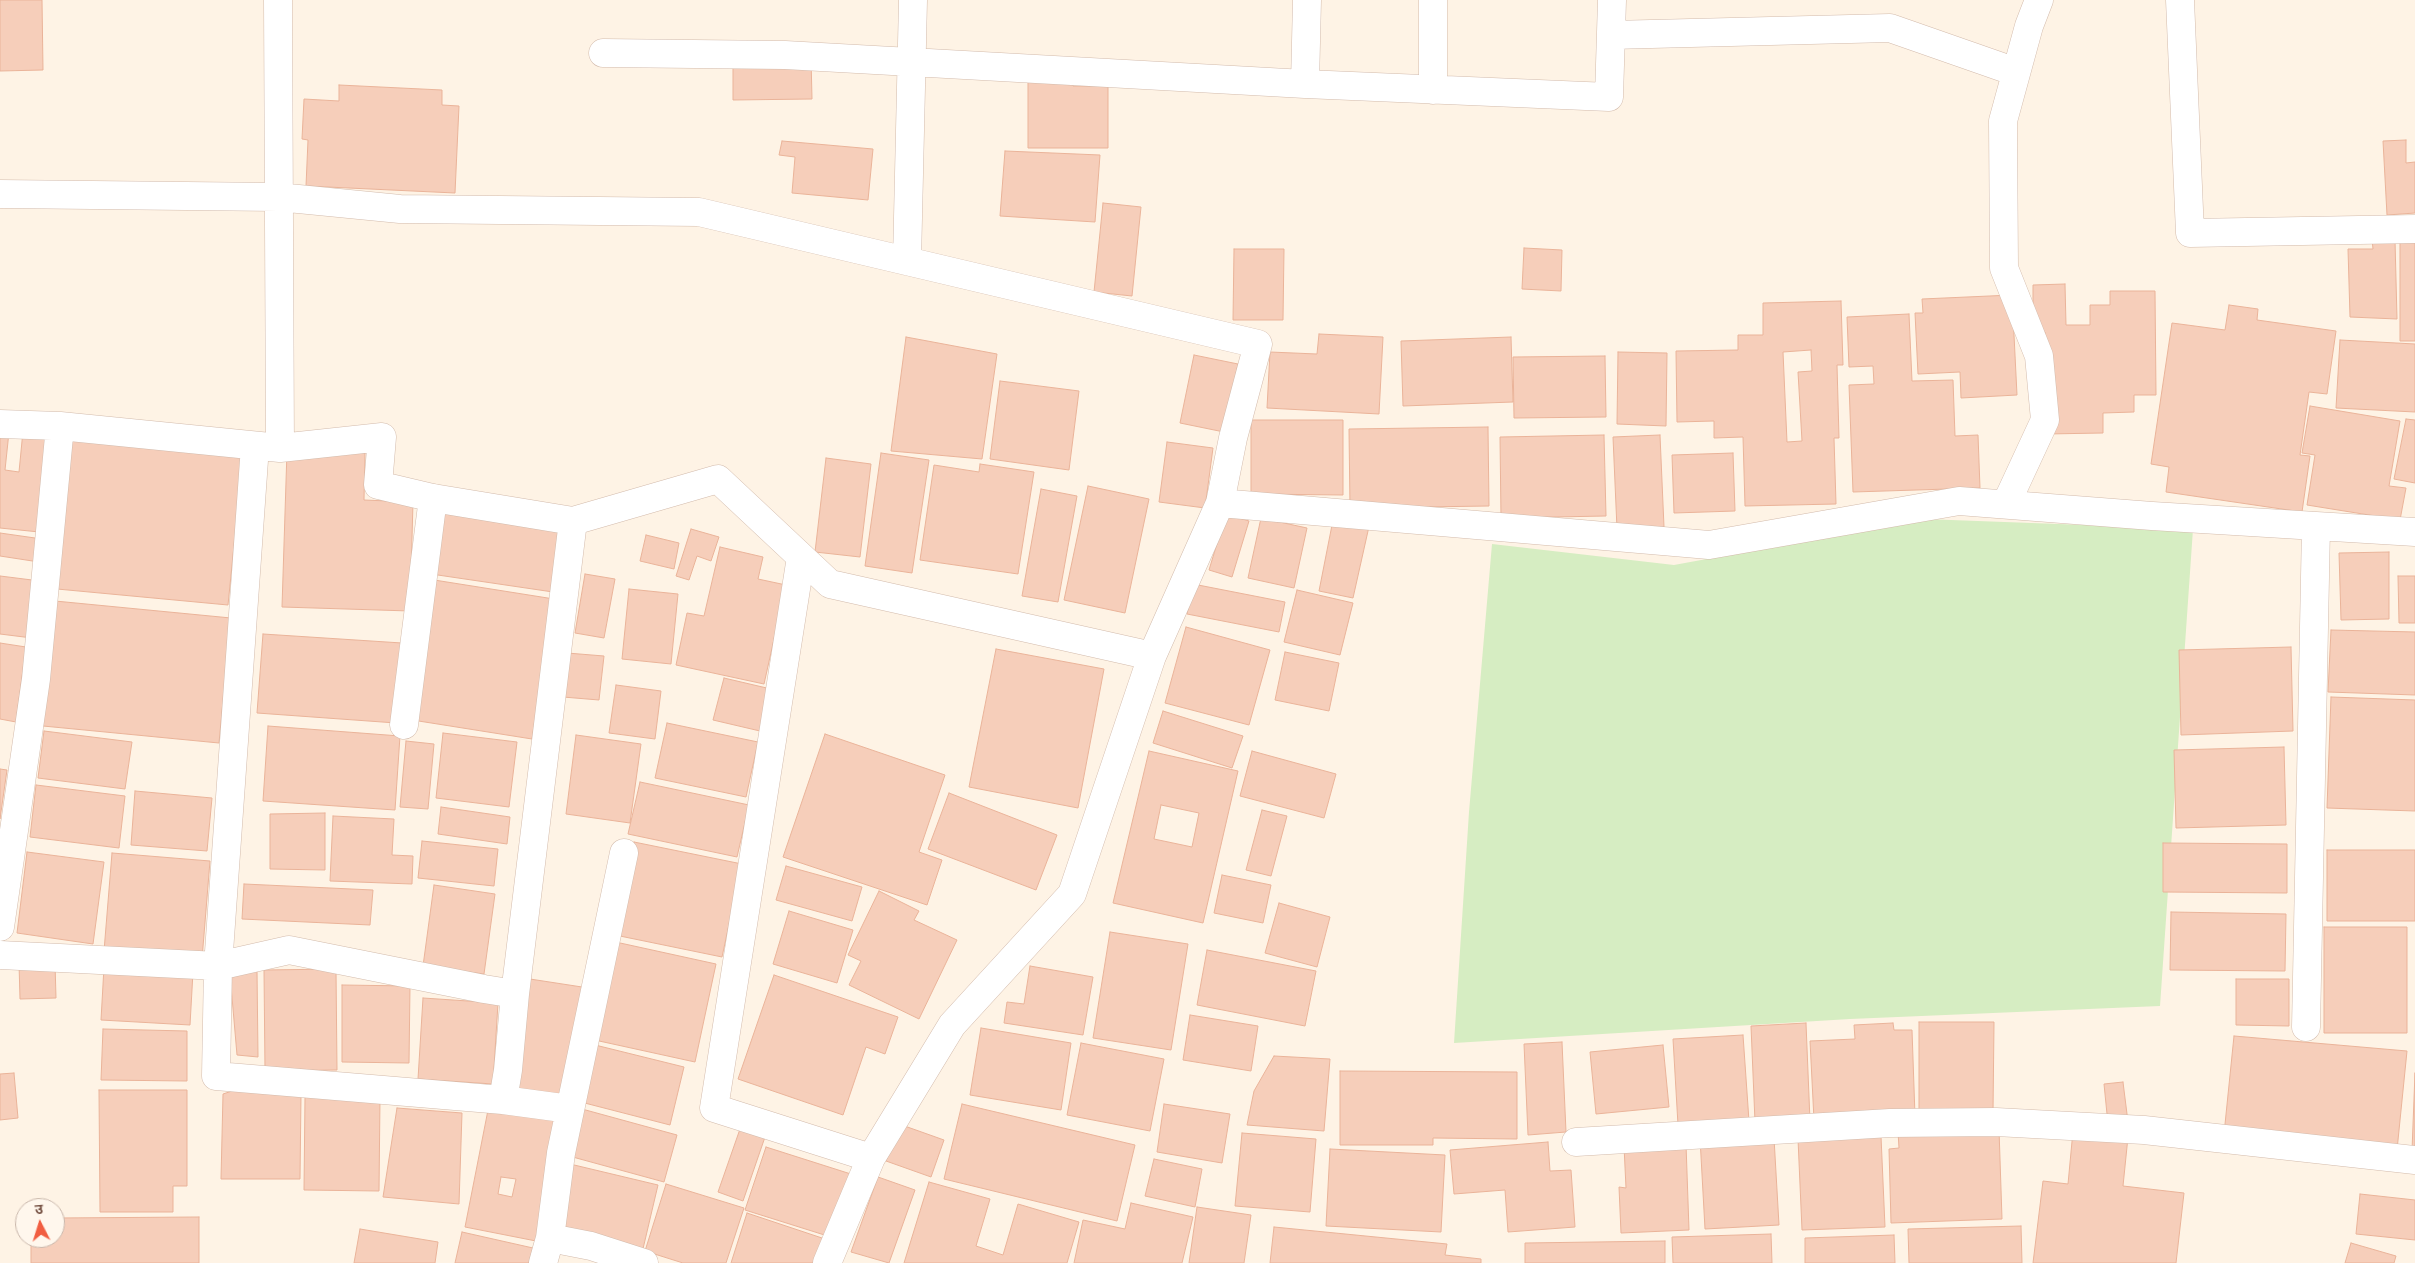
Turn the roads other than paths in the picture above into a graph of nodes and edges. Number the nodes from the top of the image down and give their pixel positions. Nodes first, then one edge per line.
1 (278, 0) edge
2 (914, 0) edge
3 (1307, 0) edge
4 (1434, 0) edge
5 (1612, 0) edge
6 (2039, 0) edge
7 (2180, 0) edge
8 (1611, 35) junction
9 (603, 54) dead end
10 (913, 61) junction
11 (2016, 72) junction
12 (1305, 84) junction
13 (1433, 90) junction
14 (0, 194) edge
15 (278, 197) junction
16 (2415, 229) edge
17 (907, 261) junction
18 (0, 424) edge
19 (60, 426) junction
20 (267, 447) junction
21 (433, 498) junction
22 (1220, 503) junction
23 (2006, 504) junction
24 (573, 521) junction
25 (2316, 527) junction
26 (2415, 532) edge
27 (801, 557) junction
28 (1152, 656) junction
29 (404, 725) dead end
30 (624, 853) dead end
31 (0, 927) edge
32 (0, 955) edge
33 (218, 966) junction
34 (515, 994) junction
35 (2306, 1027) dead end
36 (503, 1100) junction
37 (570, 1109) junction
38 (1576, 1142) dead end
39 (872, 1158) junction
40 (2415, 1160) edge
41 (546, 1250) edge
42 (644, 1263) edge
43 (827, 1263) edge

1 - 15 street
2 - 10 street
3 - 12 street
4 - 13 street
5 - 8 street
6 - 11 street
7 - 16 street
8 - 11 street
8 - 13 street
9 - 10 street
10 - 12 street
10 - 17 street
11 - 23 street
12 - 13 street
14 - 15 street
15 - 17 street
15 - 20 street
17 - 22 street
18 - 19 street
19 - 20 street
19 - 31 street
20 - 21 street
20 - 33 street
21 - 24 street
21 - 29 street
22 - 23 street
22 - 28 street
23 - 25 street
24 - 27 street
24 - 34 street
25 - 26 street
25 - 35 street
27 - 28 street
27 - 39 street
28 - 39 street
30 - 37 street
32 - 33 street
33 - 34 street
33 - 36 street
34 - 36 street
36 - 37 street
37 - 41 street
38 - 40 street
39 - 43 street
41 - 42 street

